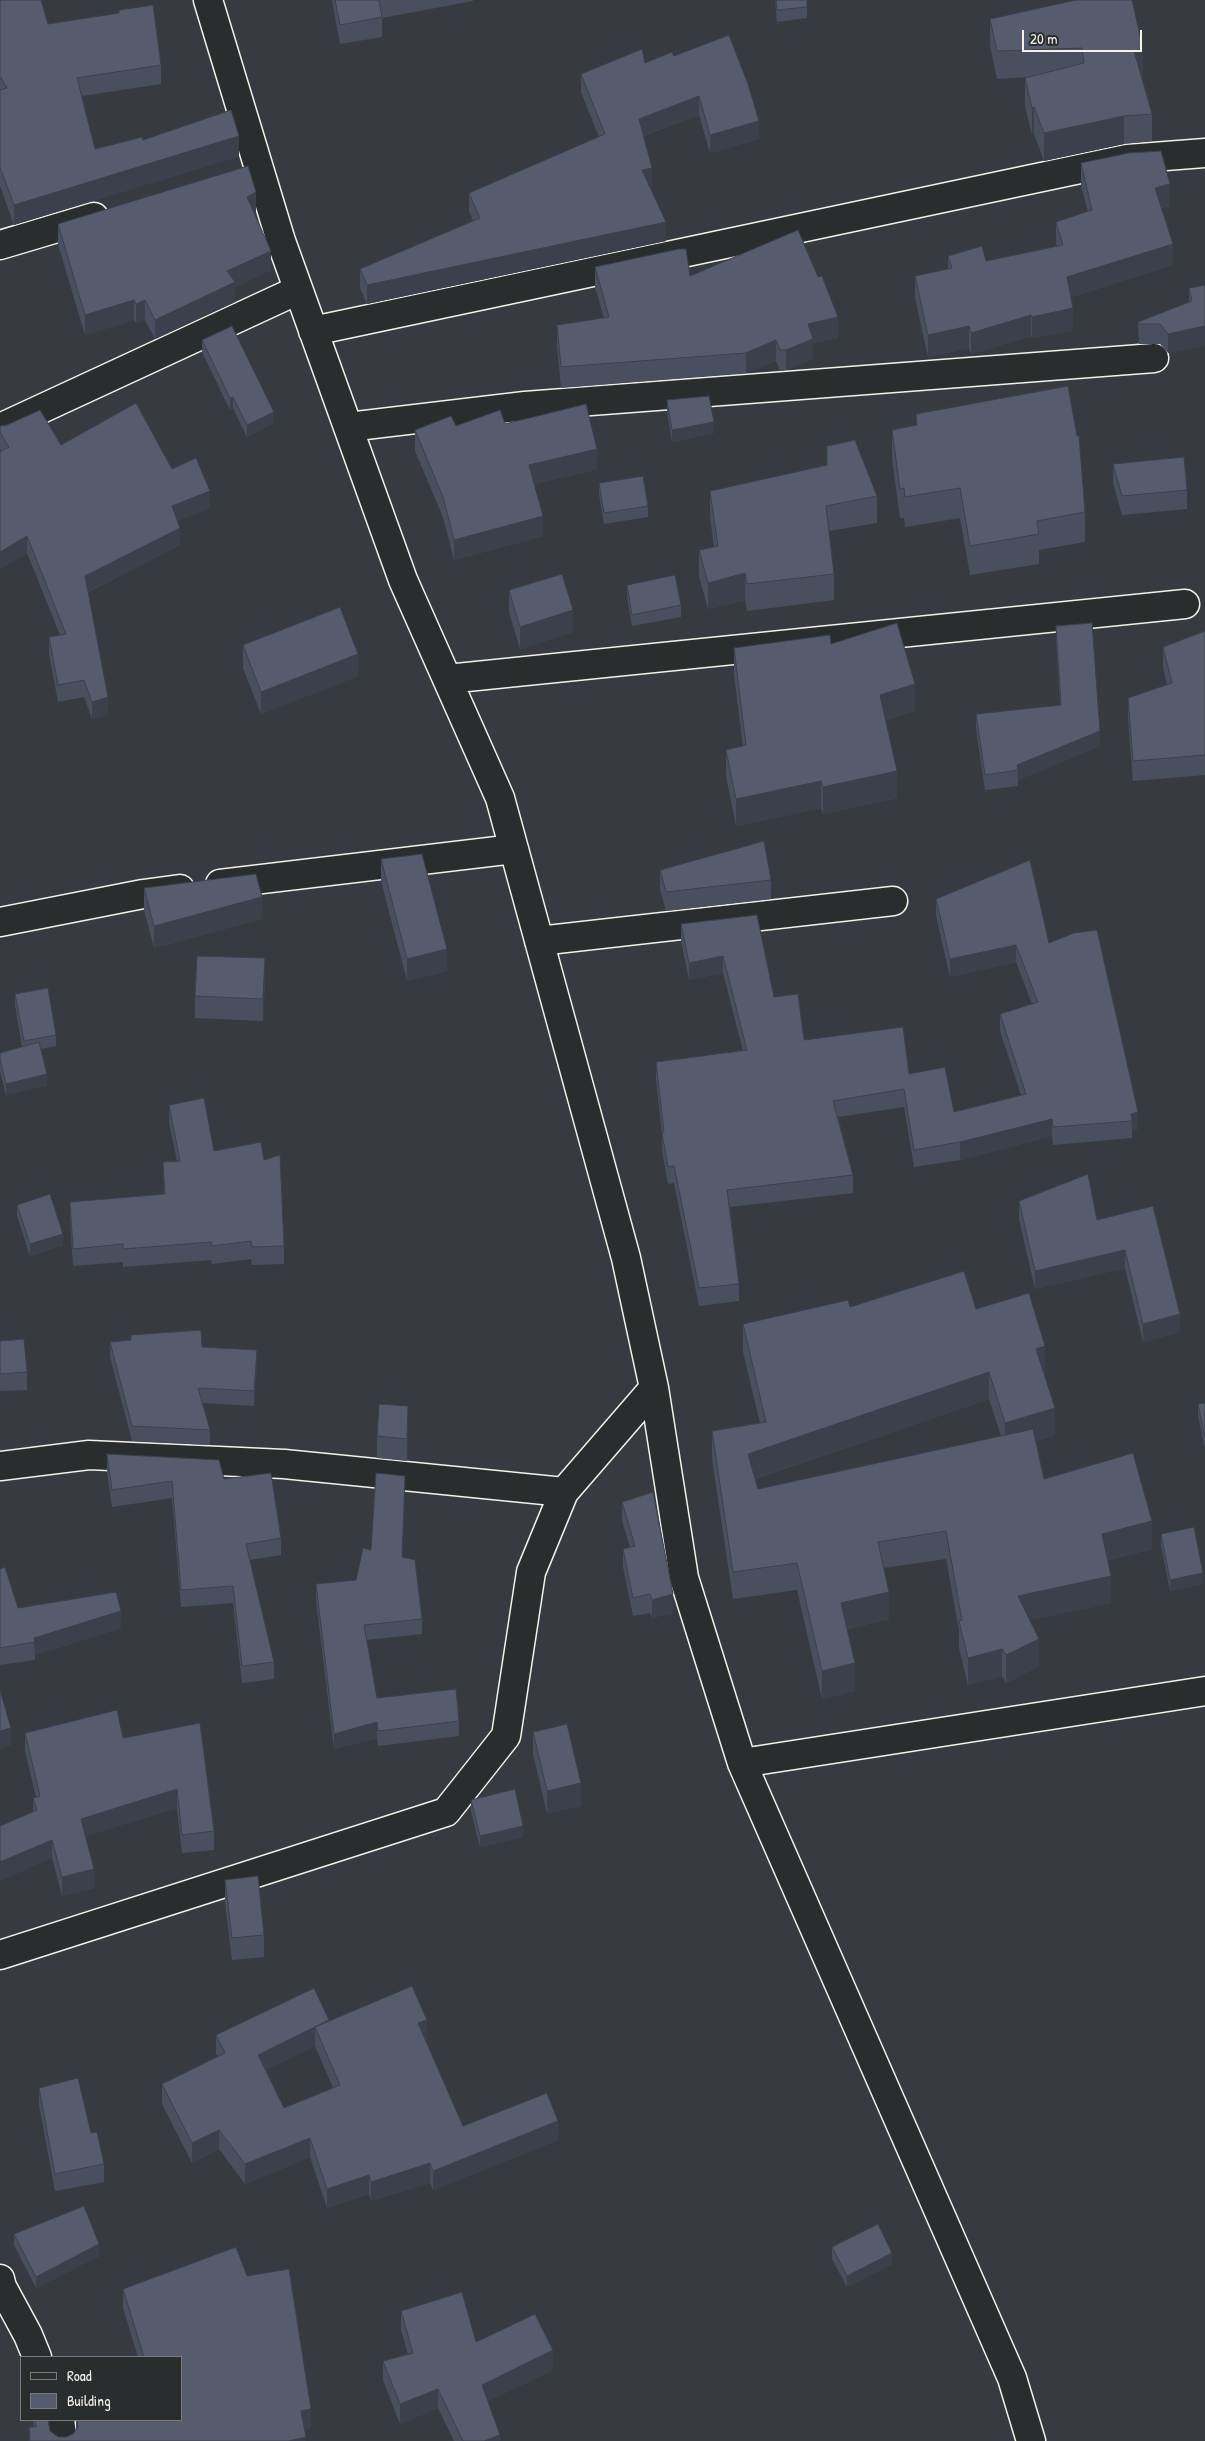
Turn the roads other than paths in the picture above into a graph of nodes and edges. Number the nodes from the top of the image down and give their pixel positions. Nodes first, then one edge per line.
1 (208, 0) edge
2 (1205, 153) edge
3 (258, 166) junction
4 (230, 175) edge
5 (118, 210) edge
6 (0, 245) edge
7 (298, 290) junction
8 (313, 331) junction
9 (1154, 358) dead end
10 (348, 427) junction
11 (0, 428) edge
12 (1185, 604) dead end
13 (447, 680) junction
14 (514, 849) junction
15 (894, 901) dead end
16 (0, 922) edge
17 (538, 941) junction
18 (654, 1388) junction
19 (0, 1466) edge
20 (564, 1492) junction
21 (1205, 1691) edge
22 (742, 1763) junction
23 (0, 1955) edge
24 (1, 2285) edge
25 (37, 2356) edge
26 (60, 2421) edge
27 (63, 2441) edge
28 (1031, 2441) edge

1 - 3 street
2 - 8 street
3 - 4 street
3 - 7 street
5 - 6 street
7 - 8 street
7 - 11 street
8 - 10 street
9 - 10 street
10 - 13 street
12 - 13 street
13 - 14 street
14 - 16 street
14 - 17 street
15 - 17 street
17 - 18 street
18 - 20 street
18 - 22 street
19 - 20 street
20 - 23 street
21 - 22 street
22 - 28 street
24 - 25 street
26 - 27 street

